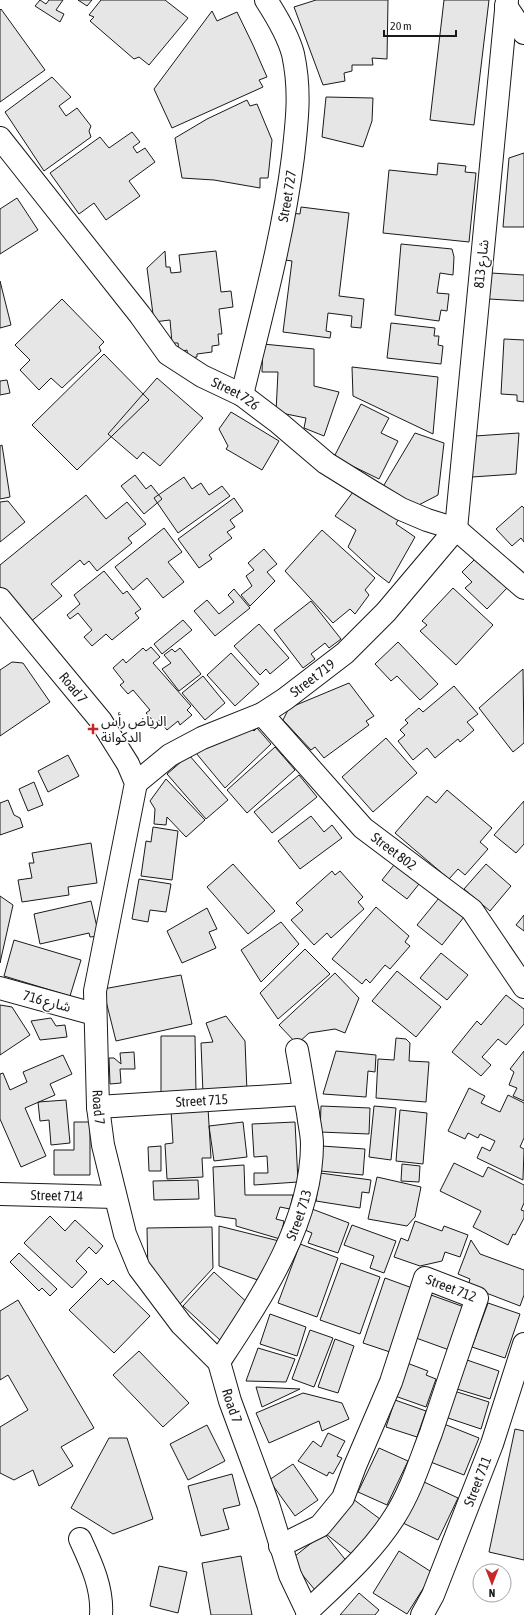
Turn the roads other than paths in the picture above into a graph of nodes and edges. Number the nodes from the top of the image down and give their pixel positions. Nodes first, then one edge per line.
1 (266, 0) edge
2 (507, 3) edge
3 (524, 33) edge
4 (0, 138) edge
5 (242, 395) junction
6 (456, 529) junction
7 (524, 588) edge
8 (0, 599) edge
9 (262, 714) junction
10 (136, 783) junction
11 (523, 984) edge
12 (0, 988) edge
13 (94, 1014) junction
14 (297, 1050) dead end
15 (304, 1094) junction
16 (98, 1107) junction
17 (0, 1194) edge
18 (115, 1197) junction
19 (524, 1344) edge
20 (219, 1362) junction
21 (80, 1539) dead end
22 (280, 1546) junction
23 (308, 1613) edge
24 (101, 1615) edge
25 (422, 1615) edge

1 - 5 street, Street 727
2 - 3 street
2 - 6 street, شارع 813
4 - 5 street, Street 726
5 - 6 street, Street 726
6 - 7 street, Street 726
6 - 9 street, Street 719
8 - 10 street, Road 7
9 - 10 street, Street 719
9 - 11 street, Street 802
10 - 13 street, Road 7
12 - 13 street, شارع 716
13 - 16 street, Road 7
14 - 15 street, Street 713
15 - 16 street, Street 715
15 - 20 street, Street 713
16 - 18 street, Road 7
17 - 18 street, Street 714
18 - 20 street, Road 7
19 - 25 street, Street 711
20 - 22 street, Road 7
21 - 24 street
22 - 23 street, Road 7
22 - 23 street, Street 712

